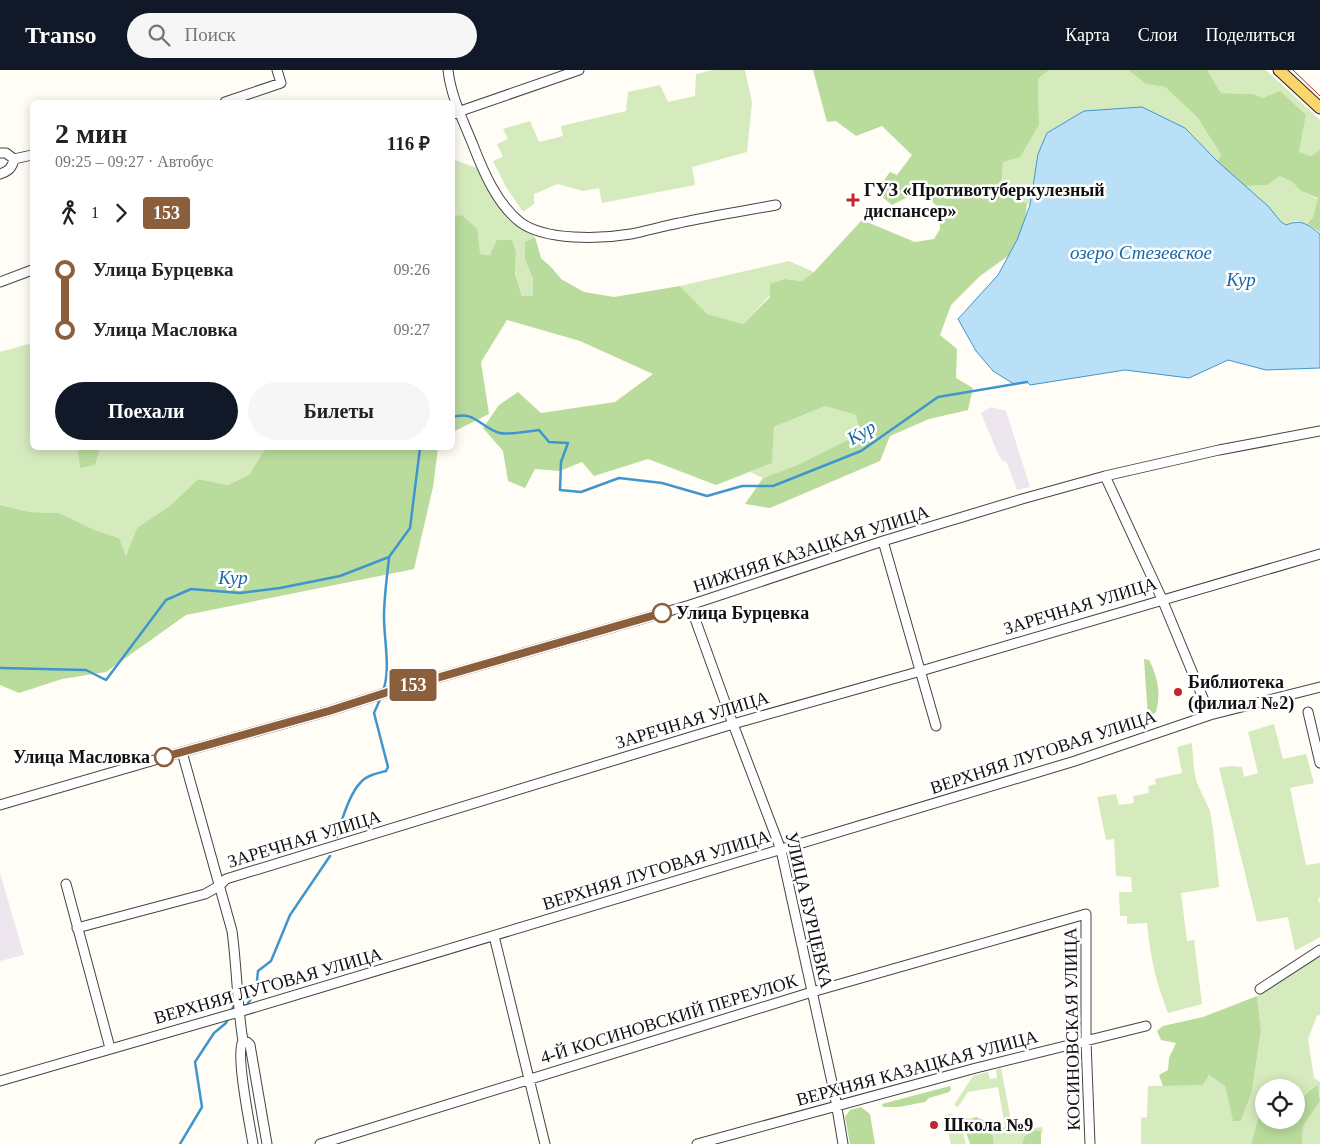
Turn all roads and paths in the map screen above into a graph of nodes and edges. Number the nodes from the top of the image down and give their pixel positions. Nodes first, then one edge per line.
1 (277, 70) edge
2 (448, 70) edge
3 (579, 70) edge
4 (1279, 70) edge
5 (231, 100) edge
6 (455, 100) edge
7 (1320, 108) edge
8 (456, 113) edge
9 (0, 153) edge
10 (30, 155) edge
11 (14, 159) junction
12 (0, 174) edge
13 (776, 205) dead end
14 (30, 271) edge
15 (0, 282) edge
16 (1320, 431) edge
17 (1105, 476) junction
18 (883, 541) junction
19 (1320, 554) edge
20 (1162, 599) junction
21 (690, 605) junction
22 (921, 670) junction
23 (1320, 688) edge
24 (1308, 712) dead end
25 (1210, 714) junction
26 (733, 724) junction
27 (936, 726) dead end
28 (182, 752) junction
29 (1320, 763) edge
30 (0, 805) edge
31 (781, 850) junction
32 (66, 884) dead end
33 (219, 886) junction
34 (1086, 914) joint
35 (77, 928) junction
36 (494, 936) junction
37 (1320, 950) edge
38 (1260, 989) dead end
39 (812, 992) junction
40 (238, 1012) junction
41 (1146, 1026) dead end
42 (243, 1041) junction
43 (1086, 1041) junction
44 (110, 1048) junction
45 (0, 1080) edge
46 (529, 1080) junction
47 (836, 1105) junction
48 (253, 1144) edge
49 (267, 1144) edge
50 (320, 1144) edge
51 (545, 1144) edge
52 (697, 1144) edge
53 (844, 1144) edge
54 (1090, 1144) edge

1 - 5 street
2 - 6 street
3 - 8 street
4 - 7 main road
8 - 13 street
9 - 11 street
10 - 11 street
11 - 12 street
14 - 15 street
16 - 17 street, НИЖНЯЯ КАЗАЦКАЯ УЛИЦА
17 - 18 street, НИЖНЯЯ КАЗАЦКАЯ УЛИЦА
17 - 20 street
18 - 21 street, НИЖНЯЯ КАЗАЦКАЯ УЛИЦА
18 - 22 street
19 - 20 street, ЗАРЕЧНАЯ УЛИЦА
20 - 22 street, ЗАРЕЧНАЯ УЛИЦА
20 - 25 street
21 - 26 street, УЛИЦА БУРЦЕВКА
21 - 28 street, НИЖНЯЯ КАЗАЦКАЯ УЛИЦА
22 - 26 street, ЗАРЕЧНАЯ УЛИЦА
22 - 27 street
23 - 25 street, ВЕРХНЯЯ ЛУГОВАЯ УЛИЦА
24 - 29 street
25 - 31 street, ВЕРХНЯЯ ЛУГОВАЯ УЛИЦА
26 - 31 street, УЛИЦА БУРЦЕВКА
26 - 33 street, ЗАРЕЧНАЯ УЛИЦА
28 - 30 street, НИЖНЯЯ КАЗАЦКАЯ УЛИЦА
28 - 33 street
31 - 36 street, ВЕРХНЯЯ ЛУГОВАЯ УЛИЦА
31 - 39 street, УЛИЦА БУРЦЕВКА
32 - 35 street
33 - 35 street, ЗАРЕЧНАЯ УЛИЦА
33 - 40 street
34 - 39 street, 4-Й КОСИНОВСКИЙ ПЕРЕУЛОК
34 - 43 street, КОСИНОВСКАЯ УЛИЦА
35 - 44 street
36 - 40 street, ВЕРХНЯЯ ЛУГОВАЯ УЛИЦА
36 - 46 street
37 - 38 street
39 - 46 street, 4-Й КОСИНОВСКИЙ ПЕРЕУЛОК
39 - 47 street, УЛИЦА БУРЦЕВКА
40 - 42 street
40 - 44 street, ВЕРХНЯЯ ЛУГОВАЯ УЛИЦА
41 - 43 street, ВЕРХНЯЯ КАЗАЦКАЯ УЛИЦА
42 - 48 street
42 - 49 street
43 - 47 street, ВЕРХНЯЯ КАЗАЦКАЯ УЛИЦА
43 - 54 street, КОСИНОВСКАЯ УЛИЦА
44 - 45 street, ВЕРХНЯЯ ЛУГОВАЯ УЛИЦА
46 - 50 street, 4-Й КОСИНОВСКИЙ ПЕРЕУЛОК
46 - 51 street
47 - 52 street, ВЕРХНЯЯ КАЗАЦКАЯ УЛИЦА
47 - 53 street, УЛИЦА БУРЦЕВКА

